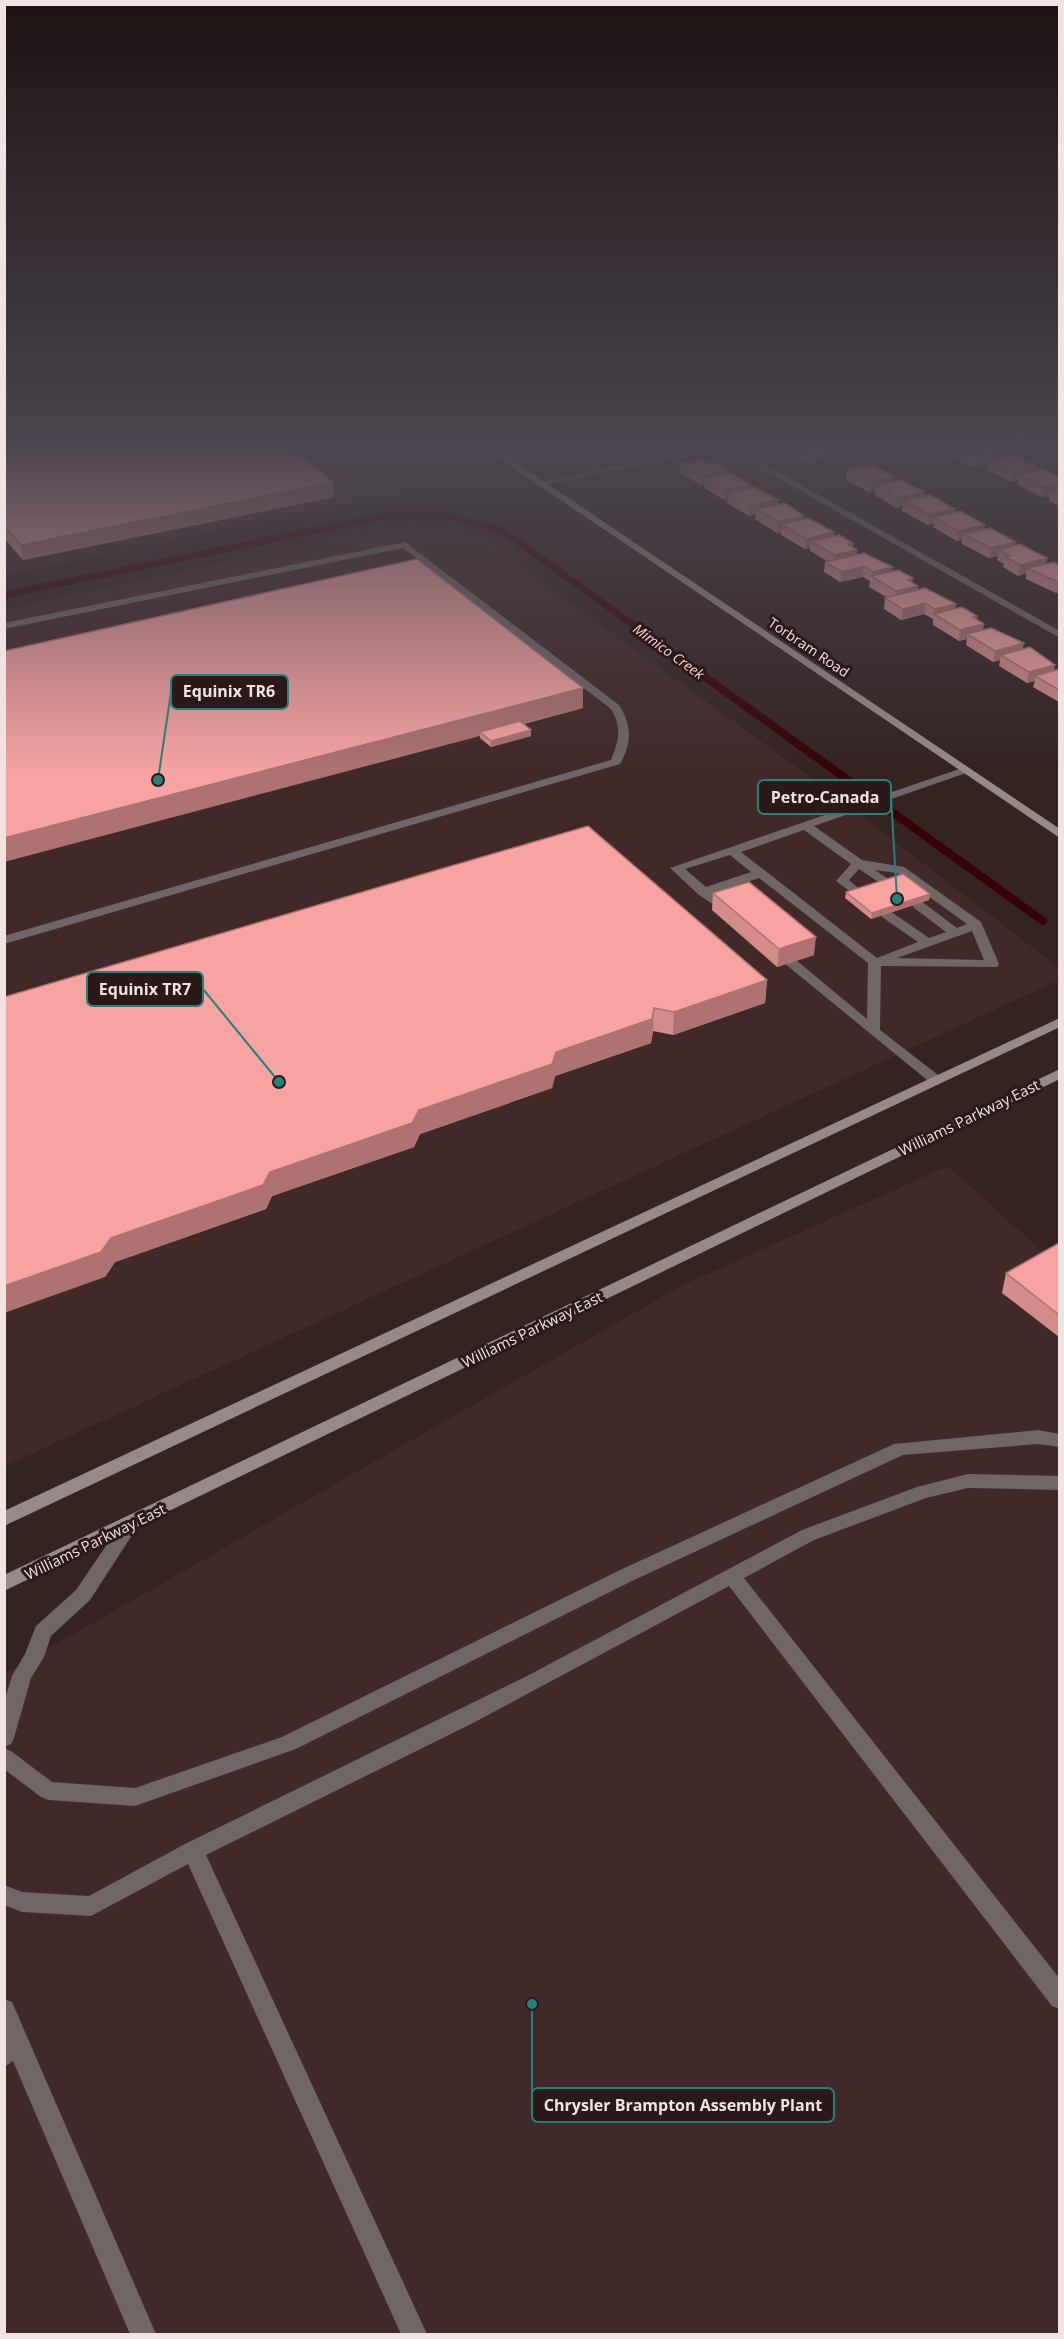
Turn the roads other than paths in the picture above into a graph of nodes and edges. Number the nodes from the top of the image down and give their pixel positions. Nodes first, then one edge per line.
1 (365, 553) edge
2 (416, 553) edge
3 (644, 553) edge
4 (917, 553) edge
5 (4, 626) edge
6 (1059, 635) edge
7 (965, 770) junction
8 (806, 826) junction
9 (1059, 835) edge
10 (732, 851) junction
11 (858, 863) junction
12 (761, 873) junction
13 (889, 885) edge
14 (703, 892) junction
15 (859, 894) edge
16 (917, 904) edge
17 (723, 907) edge
18 (886, 914) edge
19 (976, 925) junction
20 (956, 933) junction
21 (4, 940) edge
22 (928, 943) junction
23 (875, 962) junction
24 (791, 963) edge
25 (1059, 1022) edge
26 (873, 1031) junction
27 (1059, 1073) edge
28 (937, 1081) junction
29 (1059, 1441) edge
30 (1059, 1483) edge
31 (4, 1519) edge
32 (131, 1523) junction
33 (732, 1576) junction
34 (4, 1584) edge
35 (4, 1738) edge
36 (4, 1757) edge
37 (193, 1851) junction
38 (4, 1894) edge
39 (1059, 1998) edge
40 (7, 2018) edge
41 (4, 2056) edge
42 (143, 2334) edge
43 (414, 2334) edge

1 - 5 street
2 - 21 street
3 - 7 main road, Torbram Road
4 - 6 street
7 - 8 street
7 - 9 main road, Torbram Road
8 - 10 street
8 - 11 street
10 - 12 street
10 - 14 street
11 - 13 street
11 - 15 street
11 - 19 street
12 - 14 street
12 - 23 street
14 - 17 street
16 - 20 street
18 - 22 street
19 - 20 street
19 - 23 street
20 - 22 street
22 - 23 street
23 - 26 street
24 - 26 street
25 - 28 main road
26 - 28 street
27 - 32 main road, Williams Parkway East
28 - 31 main road
29 - 36 street
30 - 33 street
32 - 34 main road, Williams Parkway East
32 - 35 street
33 - 37 street
33 - 39 street
37 - 38 street
37 - 43 street
40 - 41 street
40 - 42 street

